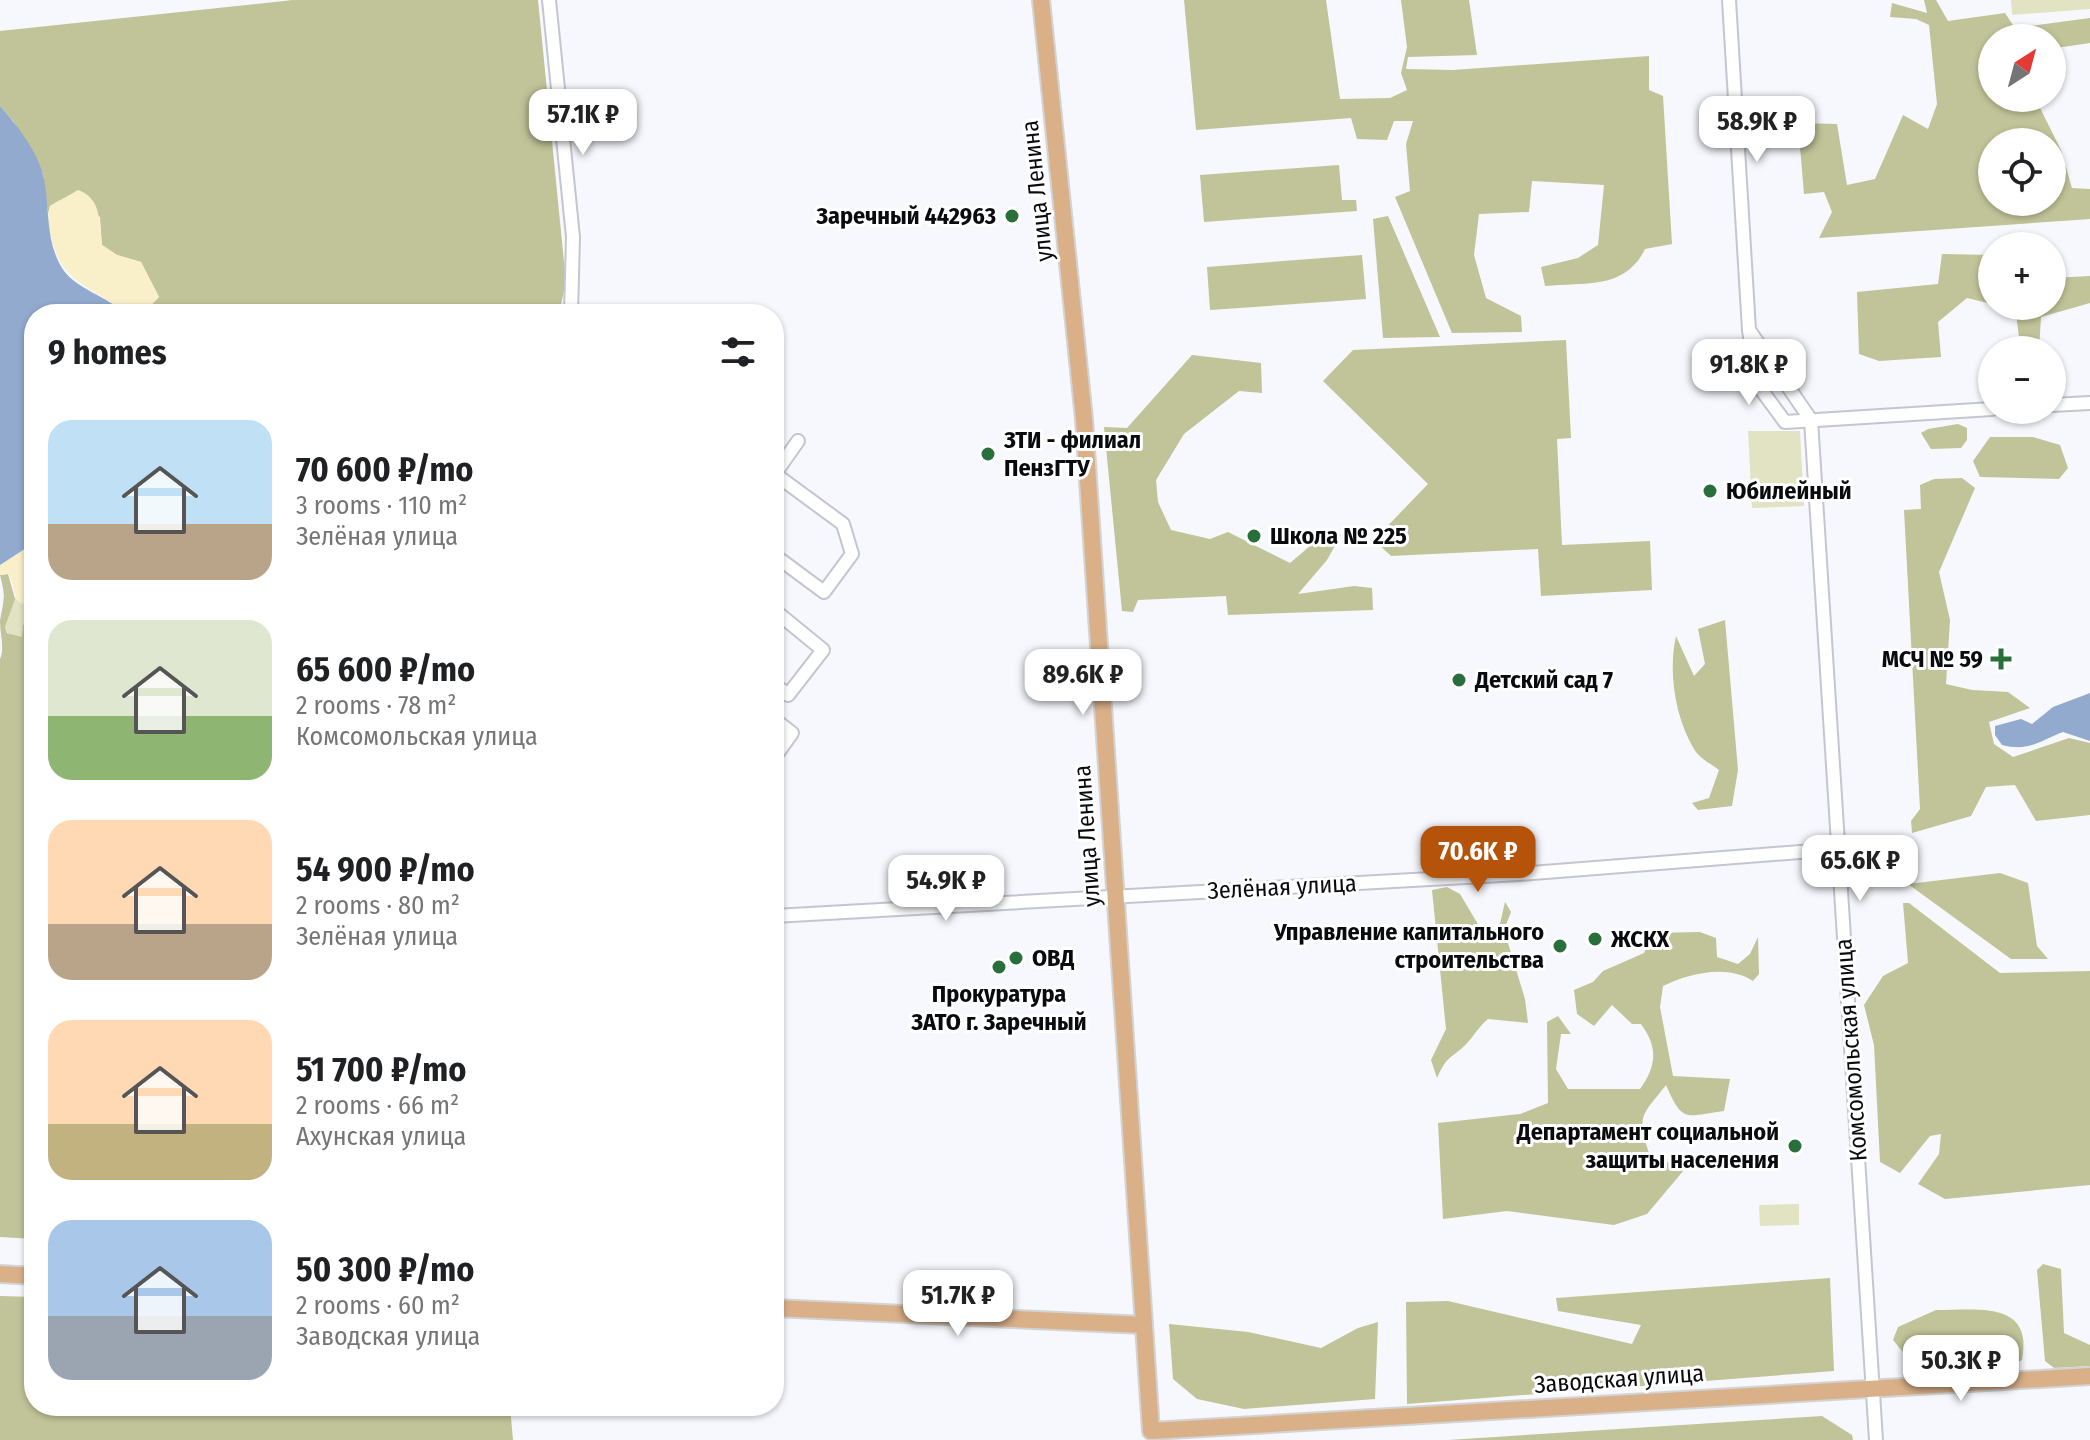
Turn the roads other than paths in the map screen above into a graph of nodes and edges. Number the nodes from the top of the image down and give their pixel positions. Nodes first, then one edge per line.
1 (549, 0) edge
2 (1041, 0) edge
3 (1729, 0) edge
4 (571, 304) edge
5 (1749, 330) junction
6 (1775, 368) junction
7 (1756, 377) junction
8 (2090, 403) edge
9 (2066, 404) edge
10 (1978, 410) edge
11 (1811, 420) junction
12 (798, 441) dead end
13 (784, 460) edge
14 (784, 481) edge
15 (784, 562) edge
16 (784, 622) edge
17 (784, 692) edge
18 (784, 727) edge
19 (784, 744) edge
20 (1838, 849) junction
21 (1116, 896) junction
22 (784, 915) edge
23 (0, 1274) edge
24 (24, 1275) edge
25 (784, 1308) edge
26 (1144, 1325) junction
27 (2090, 1376) edge
28 (1872, 1388) junction
29 (1152, 1436) edge
30 (1876, 1440) edge

1 - 4 street
2 - 21 main road, улица Ленина
3 - 5 street
5 - 6 street
5 - 7 street
6 - 7 street
6 - 11 street
7 - 11 street
8 - 9 street
10 - 11 street
11 - 20 street, Комсомольская улица
12 - 13 street
14 - 15 street
16 - 17 street
18 - 19 street
20 - 21 street, Зелёная улица
20 - 28 street, Комсомольская улица
21 - 22 street, Зелёная улица
21 - 26 main road, улица Ленина
23 - 24 main road
25 - 26 main road
26 - 29 main road, улица Ленина
27 - 28 main road, Заводская улица
28 - 29 main road, Заводская улица
28 - 30 street, Комсомольская улица

